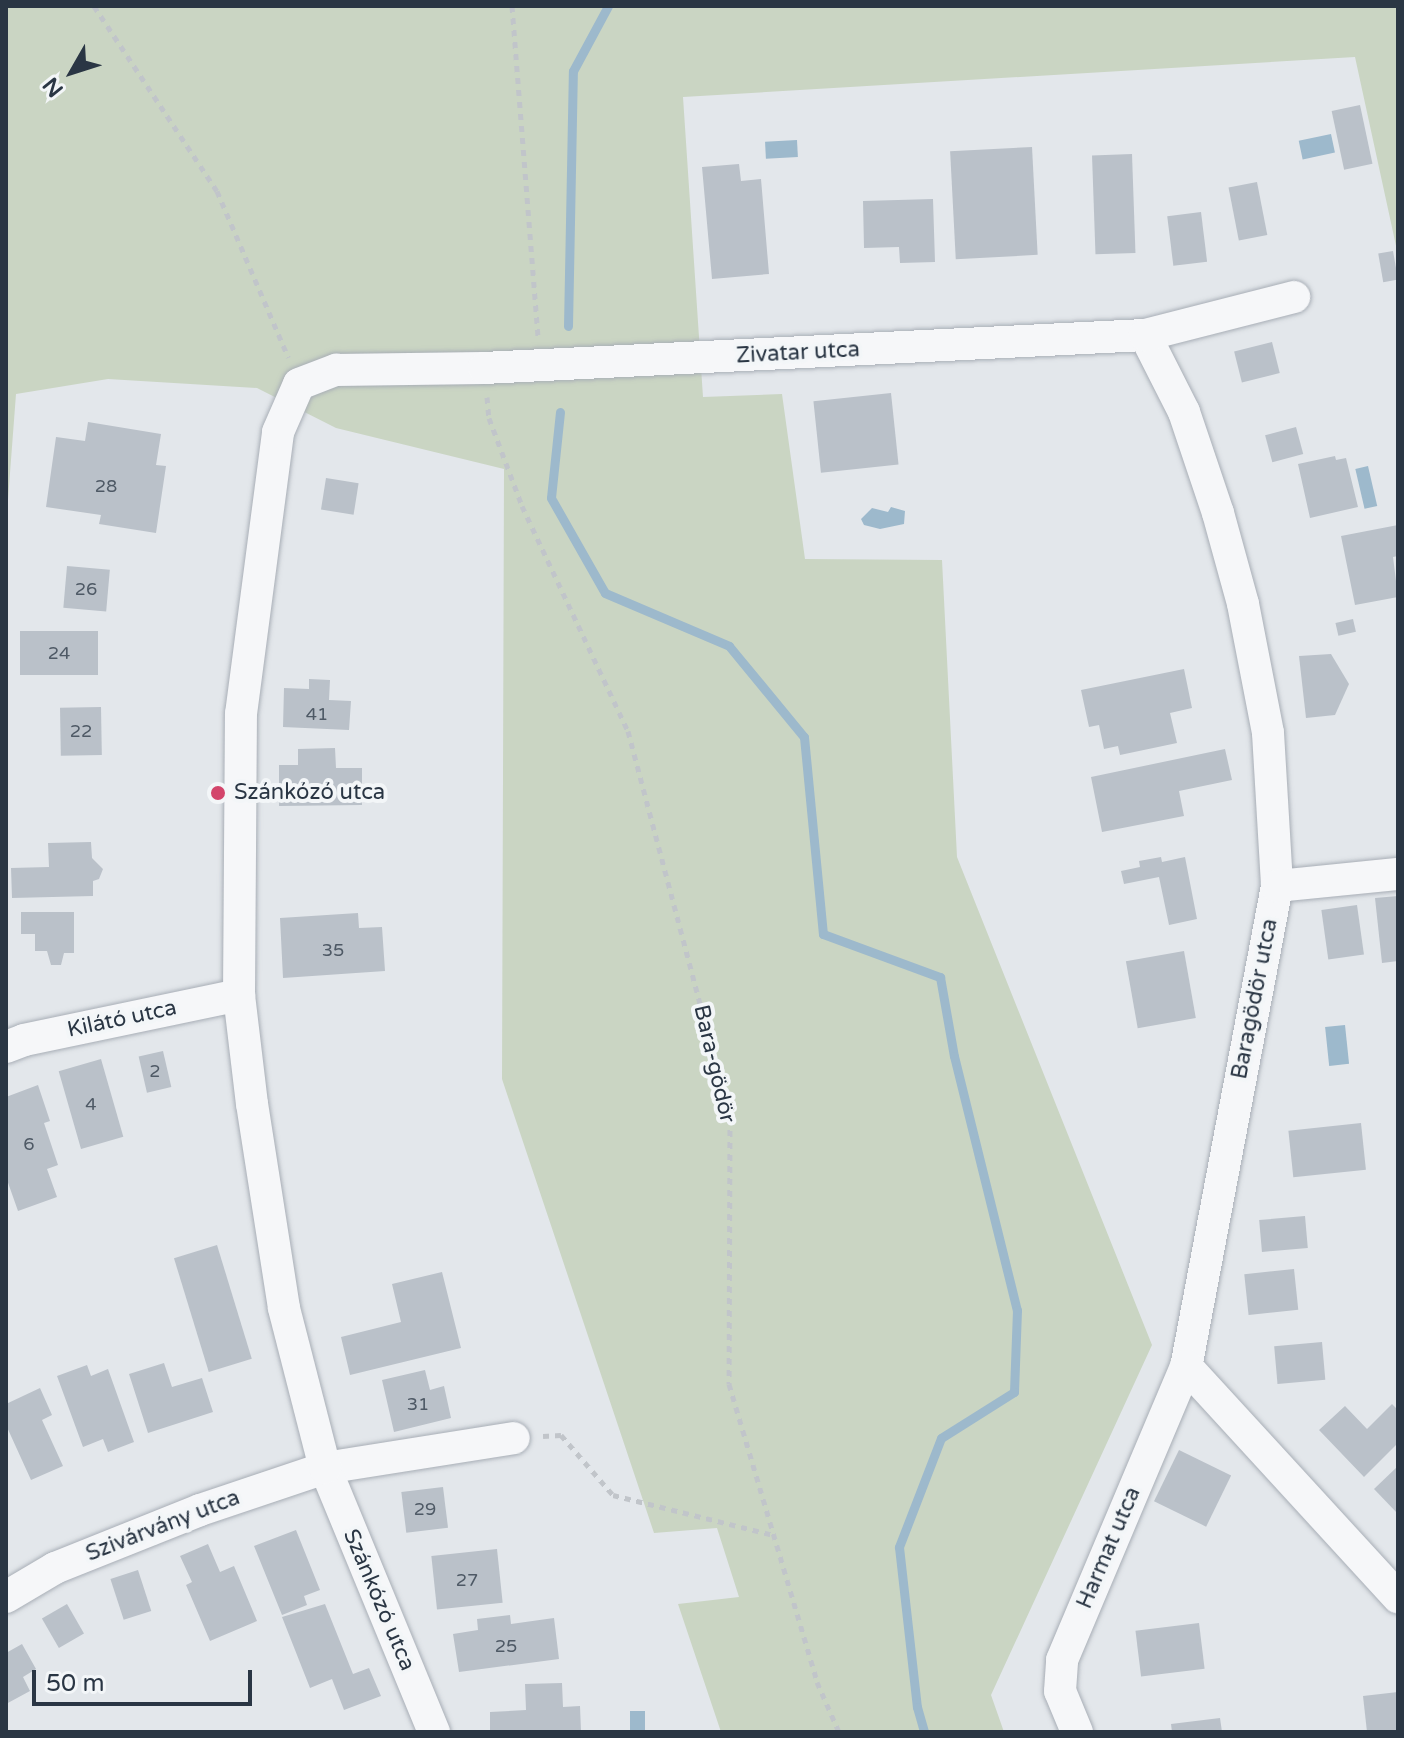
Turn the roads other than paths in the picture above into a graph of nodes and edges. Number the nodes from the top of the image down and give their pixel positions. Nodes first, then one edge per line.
1 (1294, 297) dead end
2 (1145, 335) junction
3 (299, 384) joint
4 (1398, 874) edge
5 (1277, 886) junction
6 (239, 995) junction
7 (6, 1047) edge
8 (1186, 1366) junction
9 (514, 1438) road end
10 (325, 1468) junction
11 (6, 1597) edge
12 (1398, 1597) edge
13 (434, 1732) edge
14 (1077, 1732) edge

1 - 2 street, Zivatar utca
2 - 3 street, Zivatar utca
2 - 5 street, Baragödör utca
3 - 6 street, Szánkózó utca
4 - 5 street
5 - 8 street, Baragödör utca
6 - 7 street, Kilátó utca
6 - 10 street, Szánkózó utca
8 - 12 street
8 - 14 street, Harmat utca
9 - 10 street
10 - 11 street, Szivárvány utca
10 - 13 street, Szánkózó utca

